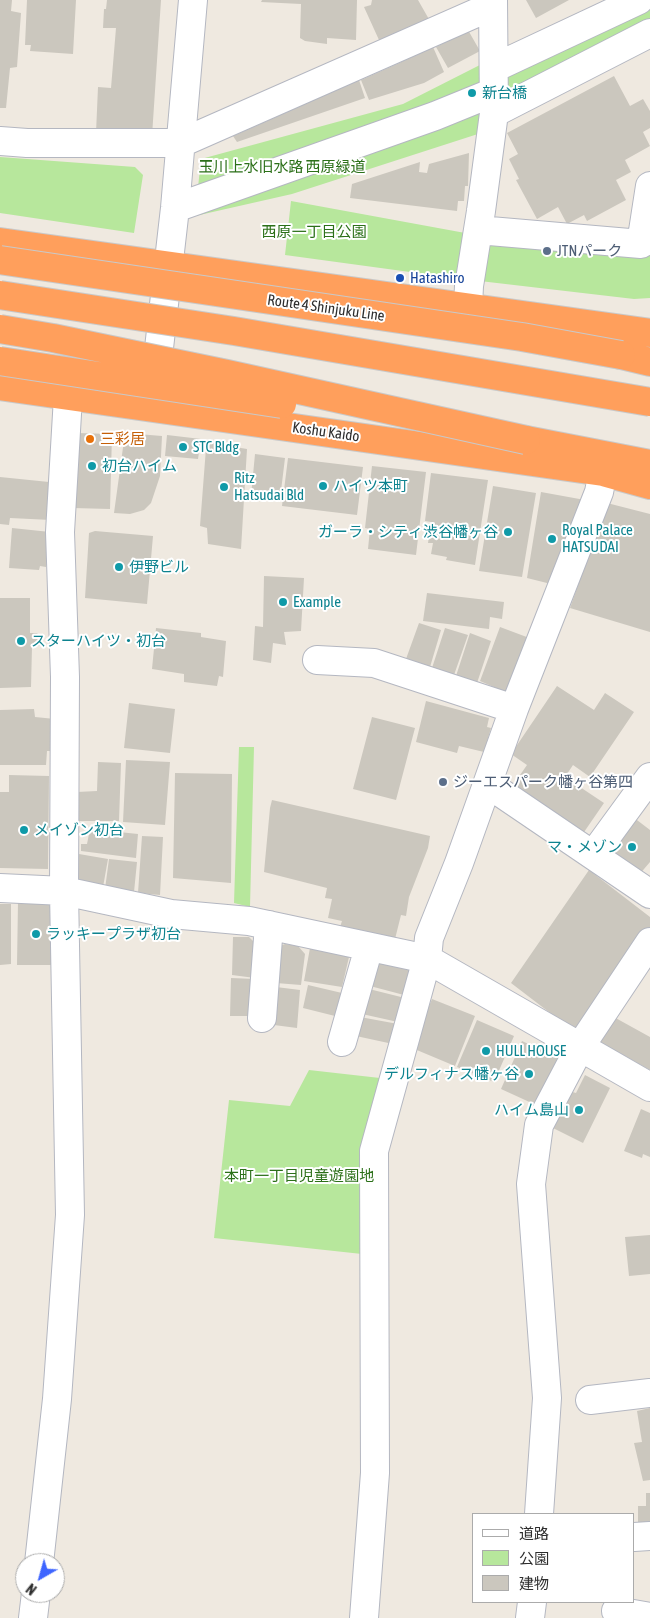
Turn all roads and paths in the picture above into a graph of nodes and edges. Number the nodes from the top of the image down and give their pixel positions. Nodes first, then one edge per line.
1 (193, 0) edge
2 (639, 0) edge
3 (493, 3) edge
4 (650, 33) edge
5 (494, 91) junction
6 (0, 141) edge
7 (181, 143) junction
8 (650, 186) edge
9 (175, 208) junction
10 (478, 230) junction
11 (0, 242) edge
12 (0, 260) edge
13 (168, 266) junction
14 (0, 295) edge
15 (468, 306) junction
16 (0, 329) edge
17 (650, 332) edge
18 (0, 362) edge
19 (650, 362) edge
20 (0, 386) edge
21 (68, 397) junction
22 (650, 402) edge
23 (152, 407) junction
24 (526, 440) junction
25 (650, 464) edge
26 (603, 472) junction
27 (650, 485) edge
28 (317, 660) dead end
29 (514, 710) junction
30 (650, 777) edge
31 (488, 784) junction
32 (593, 855) junction
33 (0, 888) edge
34 (64, 891) junction
35 (650, 894) edge
36 (269, 925) junction
37 (650, 942) edge
38 (369, 947) junction
39 (426, 959) junction
40 (262, 1018) dead end
41 (342, 1042) dead end
42 (580, 1047) junction
43 (650, 1087) edge
44 (650, 1393) edge
45 (590, 1400) dead end
46 (539, 1513) edge
47 (650, 1536) edge
48 (635, 1537) edge
49 (40, 1553) edge
50 (35, 1603) edge
51 (532, 1603) edge
52 (616, 1611) dead end
53 (650, 1617) edge
54 (33, 1618) edge
55 (364, 1618) edge
56 (530, 1618) edge

1 - 7 street
2 - 5 street
3 - 5 street
3 - 7 street
4 - 5 street
5 - 9 street
5 - 10 street
6 - 7 street
7 - 9 street
8 - 10 street
9 - 13 street
10 - 15 street
11 - 13 highway
12 - 19 highway, Route 4 Shinjuku Line, bridge
13 - 15 highway
13 - 23 street
14 - 22 highway, bridge
15 - 17 highway
16 - 24 highway, bridge
18 - 24 highway, bridge
20 - 21 highway, Koshu Kaido
21 - 23 highway, Koshu Kaido
21 - 34 street
23 - 26 highway, Koshu Kaido
24 - 25 highway
26 - 27 highway, Koshu Kaido
26 - 29 street
28 - 29 street
29 - 31 street
30 - 32 street
31 - 32 street
31 - 39 street
32 - 35 street
33 - 34 street
34 - 36 street
34 - 49 street
36 - 38 street
36 - 40 street
37 - 42 street
38 - 39 street
38 - 41 street
39 - 42 street
39 - 55 street
42 - 43 street
42 - 46 street
44 - 45 street
47 - 48 street
50 - 54 street
51 - 56 street
52 - 53 street

